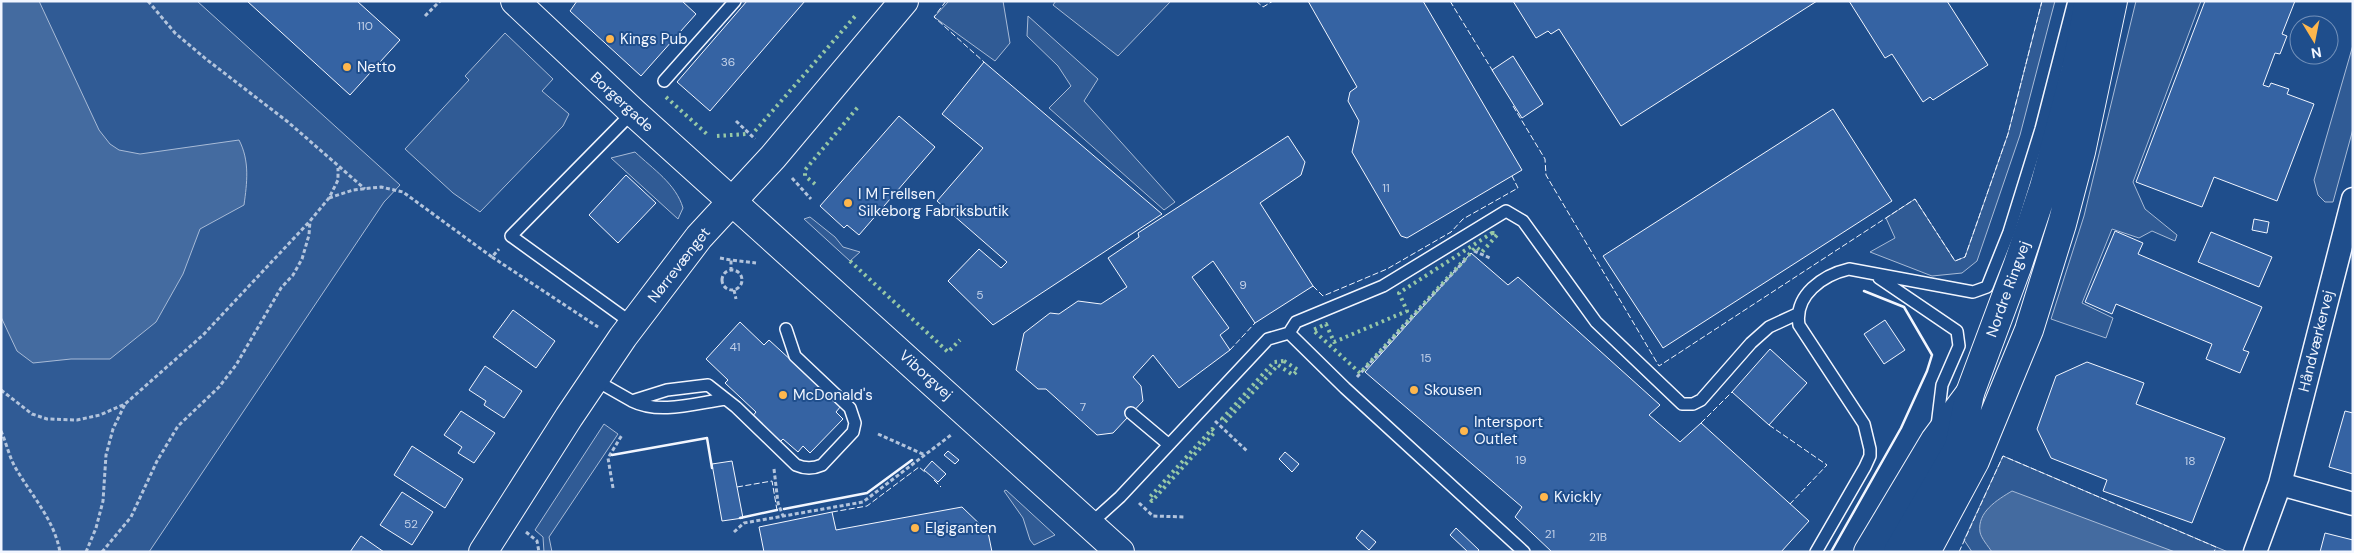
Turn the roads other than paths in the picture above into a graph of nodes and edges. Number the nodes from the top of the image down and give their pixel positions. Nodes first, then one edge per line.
1 (515, 1) edge
2 (735, 1) edge
3 (904, 1) edge
4 (2074, 1) edge
5 (2089, 1) edge
6 (2113, 1) edge
7 (664, 81) dead end
8 (633, 112) junction
9 (731, 201) junction
10 (2351, 211) edge
11 (1876, 275) junction
12 (1797, 314) junction
13 (786, 329) dead end
14 (627, 333) junction
15 (1289, 333) junction
16 (595, 380) junction
17 (1970, 393) junction
18 (726, 399) junction
19 (632, 401) junction
20 (1132, 413) dead end
21 (1935, 440) junction
22 (1168, 444) junction
23 (2280, 484) junction
24 (2353, 504) edge
25 (1089, 524) junction
26 (490, 547) edge
27 (1120, 552) edge
28 (1524, 552) edge
29 (1816, 552) edge
30 (1868, 552) edge
31 (1898, 552) edge
32 (1926, 552) edge
33 (2255, 552) edge

1 - 8 street, Borgergade
2 - 7 lane
3 - 9 street, Nørrevænget
4 - 11 lane
5 - 17 street, Nordre Ringvej
6 - 32 street, Nordre Ringvej
8 - 9 street, Borgergade
8 - 14 lane
9 - 14 street, Nørrevænget
9 - 25 street, Viborgvej
10 - 23 street, Håndværkervej
11 - 12 lane
11 - 21 lane
12 - 15 lane
12 - 29 lane
13 - 18 lane
14 - 16 street, Nørrevænget
15 - 22 lane
15 - 28 lane
16 - 19 lane
16 - 26 street, Nørrevænget
17 - 21 street, Nordre Ringvej
17 - 31 street
18 - 19 lane
18 - 19 lane
20 - 22 lane
21 - 30 street, Nordre Ringvej
22 - 25 lane
23 - 24 street
23 - 33 street, Håndværkervej
25 - 27 street, Viborgvej

